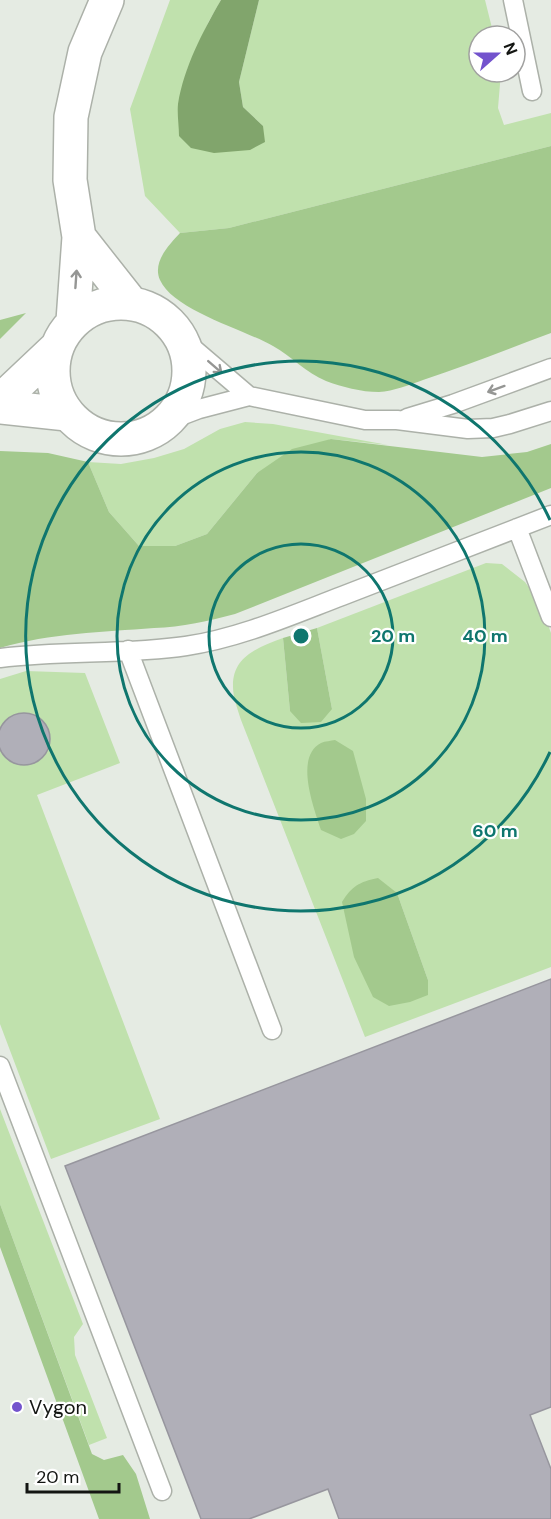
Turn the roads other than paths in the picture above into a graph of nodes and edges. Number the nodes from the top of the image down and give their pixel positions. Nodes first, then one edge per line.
1 (107, 0) edge
2 (513, 0) edge
3 (532, 91) dead end
4 (79, 237) junction
5 (131, 303) junction
6 (73, 321) junction
7 (181, 338) junction
8 (55, 350) junction
9 (551, 368) edge
10 (249, 396) junction
11 (0, 401) edge
12 (0, 407) edge
13 (551, 411) edge
14 (67, 414) junction
15 (170, 420) junction
16 (397, 420) junction
17 (551, 515) edge
18 (517, 528) junction
19 (551, 616) edge
20 (128, 650) junction
21 (0, 658) edge
22 (273, 1030) dead end
23 (0, 1066) edge
24 (162, 1491) dead end

1 - 4 street
2 - 3 lane
4 - 5 street
6 -> 4 street
5 - 6 street
5 - 7 street
6 - 8 street
7 -> 10 lane
7 - 15 street
8 - 11 street
8 - 14 street
9 -> 16 lane
10 - 15 lane
10 - 16 lane
12 - 14 street
13 - 16 lane
14 - 15 street
17 - 18 lane
18 - 19 lane
18 - 20 lane
20 - 21 lane
20 - 22 lane
23 - 24 lane

